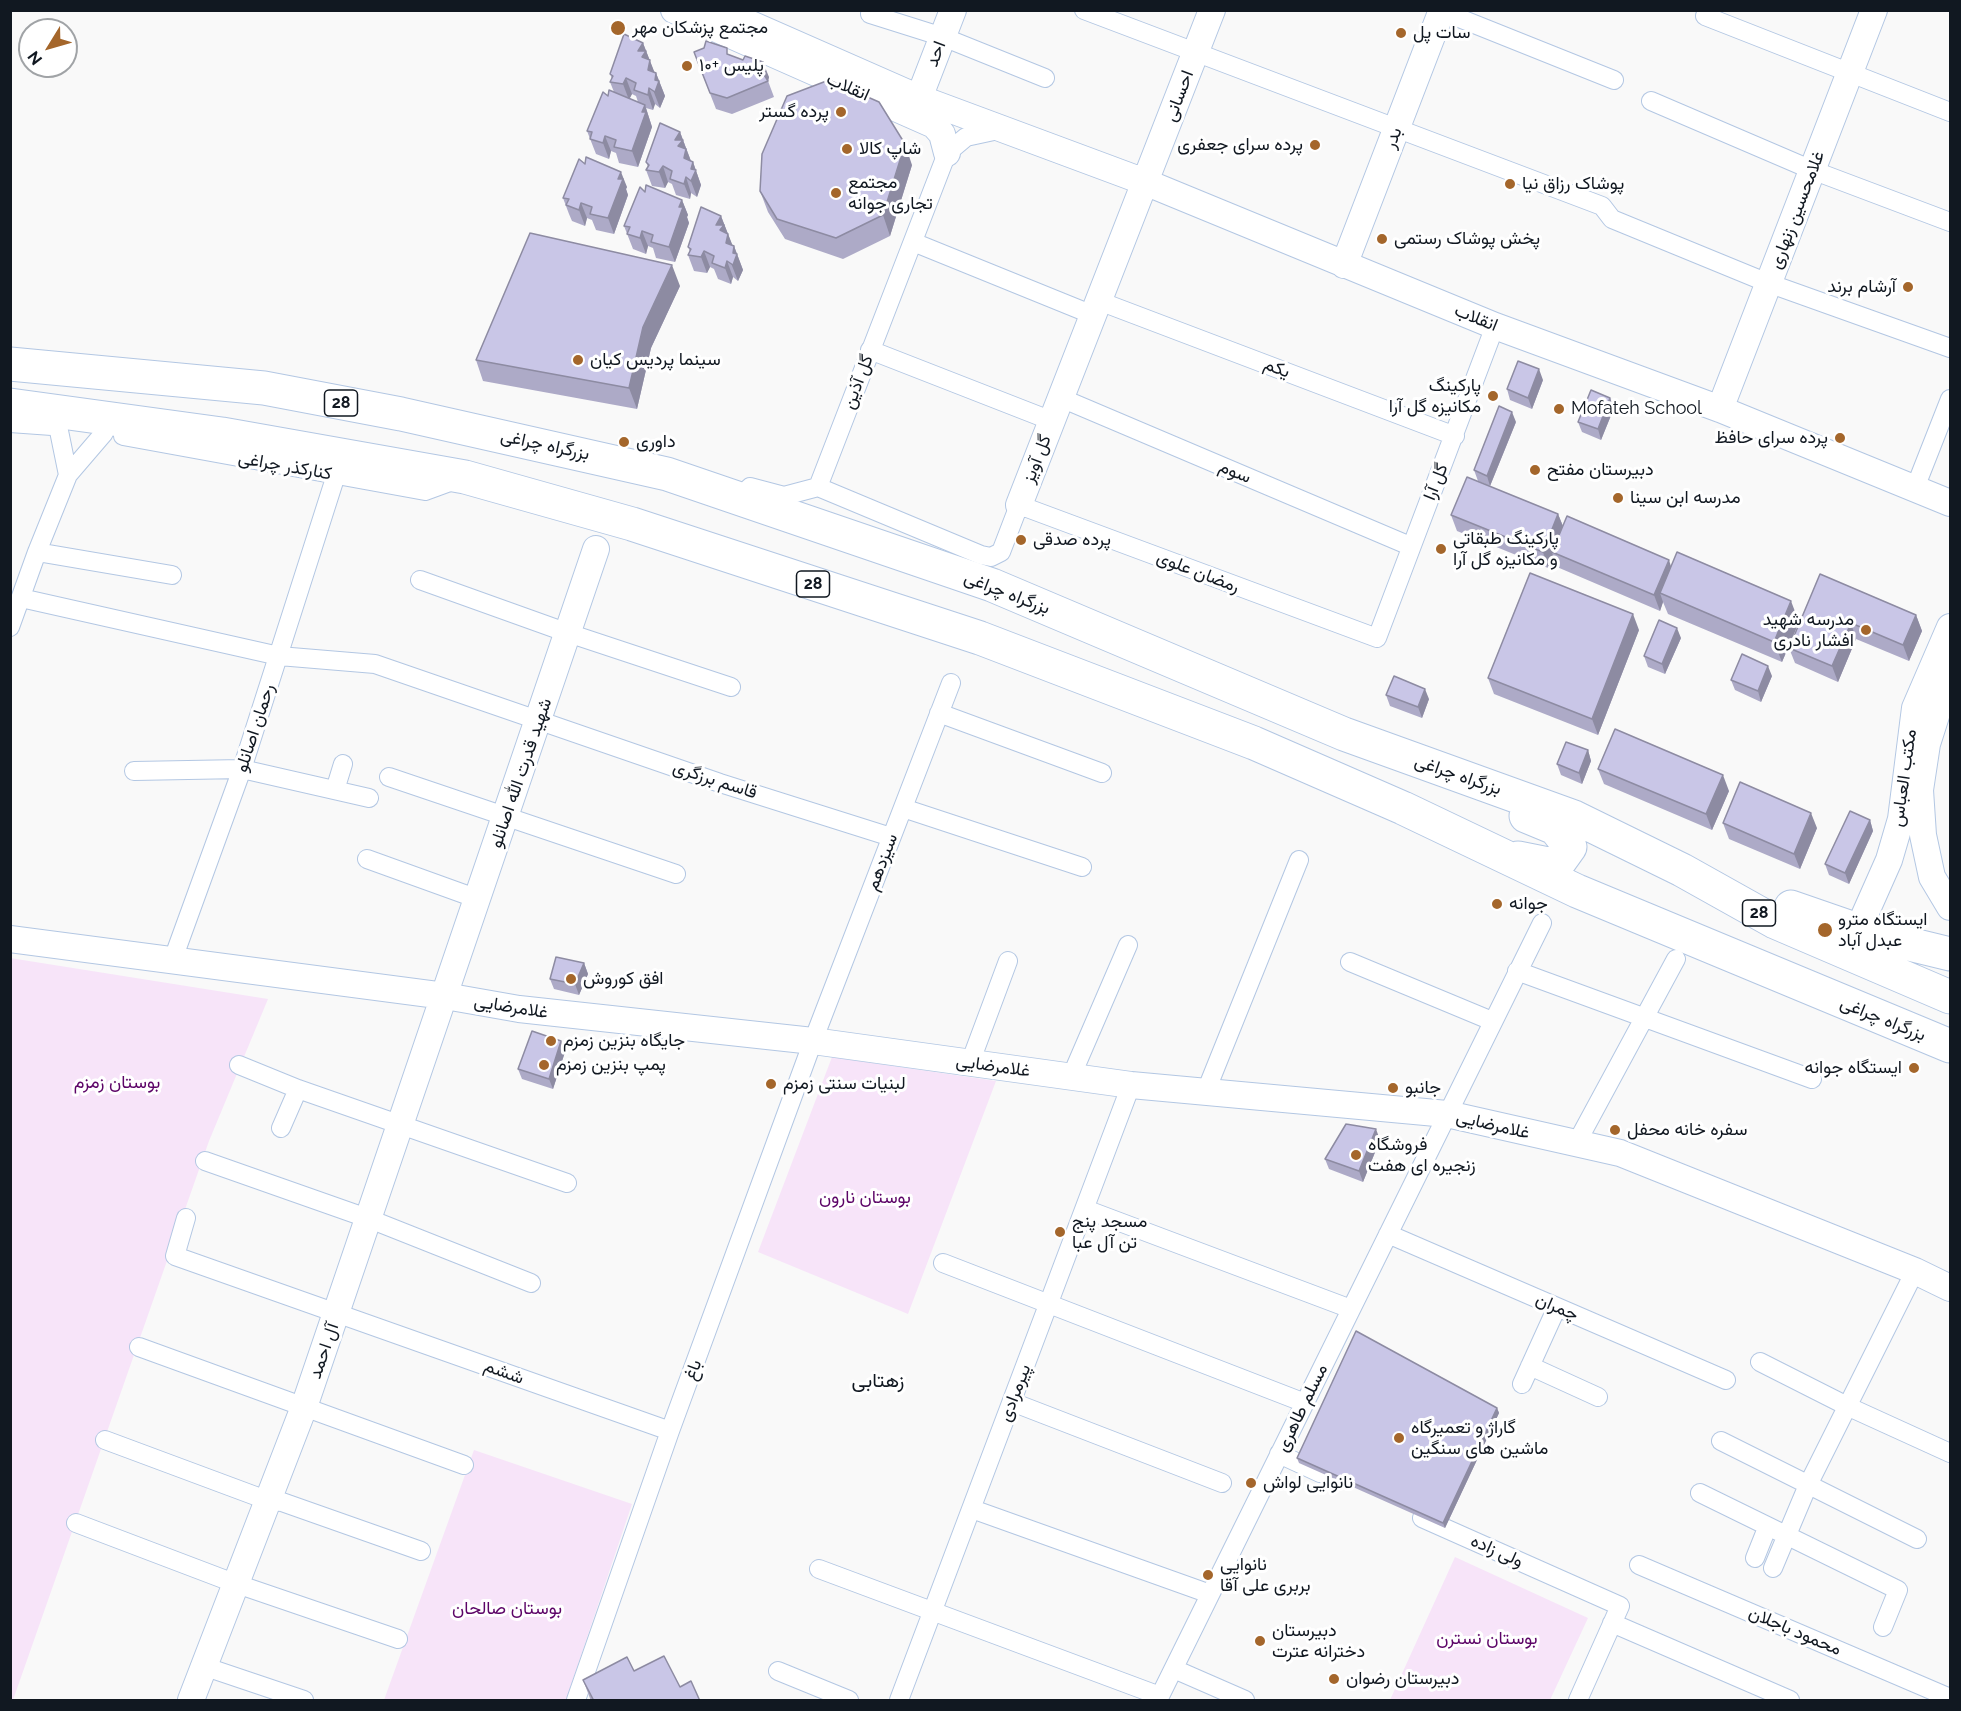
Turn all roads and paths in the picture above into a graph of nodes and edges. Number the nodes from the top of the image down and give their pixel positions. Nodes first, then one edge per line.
1 (953, 10) edge
2 (1084, 10) edge
3 (1212, 10) edge
4 (1874, 10) edge
5 (679, 11) edge
6 (1441, 11) edge
7 (870, 14) dead end
8 (711, 15) edge
9 (1705, 16) dead end
10 (943, 37) junction
11 (1196, 51) junction
12 (1851, 71) junction
13 (1045, 78) dead end
14 (1614, 80) dead end
15 (919, 98) junction
16 (1652, 101) dead end
17 (1950, 112) edge
18 (1397, 127) junction
19 (1004, 129) junction
20 (947, 153) junction
21 (1812, 170) junction
22 (1145, 182) junction
23 (1950, 222) edge
24 (913, 242) junction
25 (1344, 265) junction
26 (1768, 283) junction
27 (1096, 308) junction
28 (1495, 326) junction
29 (1950, 348) edge
30 (870, 350) junction
31 (10, 353) edge
32 (10, 364) edge
33 (44, 367) junction
34 (1950, 399) edge
35 (10, 405) edge
36 (1720, 409) junction
37 (1056, 410) junction
38 (10, 423) edge
39 (58, 426) junction
40 (104, 433) junction
41 (1455, 436) junction
42 (678, 472) junction
43 (68, 475) junction
44 (336, 475) junction
45 (465, 477) junction
46 (818, 487) junction
47 (1915, 488) junction
48 (1950, 503) edge
49 (1019, 505) junction
50 (1410, 546) junction
51 (596, 549) dead end
52 (37, 552) junction
53 (172, 575) dead end
54 (19, 577) edge
55 (420, 580) dead end
56 (21, 598) junction
57 (10, 627) edge
58 (1950, 627) edge
59 (568, 633) junction
60 (1377, 639) joint
61 (279, 656) junction
62 (1950, 672) edge
63 (951, 682) dead end
64 (731, 687) dead end
65 (939, 713) junction
66 (539, 720) junction
67 (343, 764) dead end
68 (1431, 766) junction
69 (242, 769) junction
70 (134, 771) dead end
71 (1102, 773) dead end
72 (389, 777) dead end
73 (335, 790) junction
74 (369, 798) dead end
75 (903, 808) junction
76 (506, 818) junction
77 (891, 837) junction
78 (1496, 854) junction
79 (367, 859) dead end
80 (1299, 860) dead end
81 (1082, 867) dead end
82 (1682, 870) junction
83 (676, 874) dead end
84 (478, 899) junction
85 (1950, 907) edge
86 (1542, 923) dead end
87 (1858, 930) junction
88 (10, 939) edge
89 (1128, 945) dead end
90 (1950, 954) edge
91 (173, 959) junction
92 (1676, 959) dead end
93 (1008, 961) dead end
94 (1350, 962) dead end
95 (1517, 971) junction
96 (445, 996) junction
97 (1950, 997) edge
98 (1645, 1017) junction
99 (1492, 1021) junction
100 (813, 1041) junction
101 (1950, 1046) edge
102 (970, 1063) junction
103 (239, 1065) dead end
104 (1071, 1077) junction
105 (1812, 1078) dead end
106 (1131, 1085) junction
107 (298, 1089) junction
108 (1206, 1091) junction
109 (1447, 1114) junction
110 (400, 1126) junction
111 (282, 1128) dead end
112 (1576, 1144) junction
113 (205, 1161) dead end
114 (567, 1183) dead end
115 (1085, 1209) junction
116 (186, 1218) dead end
117 (367, 1218) junction
118 (1388, 1234) junction
119 (943, 1263) dead end
120 (1915, 1271) junction
121 (531, 1282) dead end
122 (1950, 1288) edge
123 (1049, 1303) junction
124 (1557, 1307) junction
125 (1351, 1309) junction
126 (337, 1312) junction
127 (139, 1347) dead end
128 (1761, 1362) dead end
129 (1530, 1366) junction
130 (1726, 1380) dead end
131 (1522, 1384) dead end
132 (1598, 1397) dead end
133 (1012, 1402) junction
134 (1305, 1403) junction
135 (304, 1407) junction
136 (1849, 1407) junction
137 (670, 1431) junction
138 (105, 1440) dead end
139 (1721, 1441) dead end
140 (1950, 1453) edge
141 (1279, 1454) junction
142 (464, 1465) dead end
143 (1337, 1480) edge
144 (1222, 1483) dead end
145 (1808, 1485) junction
146 (1700, 1493) dead end
147 (268, 1501) junction
148 (972, 1509) junction
149 (1402, 1509) edge
150 (76, 1523) dead end
151 (1767, 1528) junction
152 (1786, 1537) junction
153 (1917, 1539) dead end
154 (421, 1551) dead end
155 (1755, 1558) dead end
156 (1639, 1564) dead end
157 (1773, 1568) dead end
158 (819, 1569) dead end
159 (234, 1582) junction
160 (1210, 1594) junction
161 (933, 1612) junction
162 (1612, 1623) junction
163 (1883, 1627) dead end
164 (398, 1639) dead end
165 (203, 1666) junction
166 (1174, 1669) junction
167 (778, 1671) dead end
168 (1950, 1698) edge
169 (1159, 1699) edge
170 (1580, 1700) edge
171 (191, 1701) edge
172 (304, 1701) edge
173 (576, 1701) edge
174 (849, 1701) edge
175 (900, 1701) edge
176 (1245, 1701) edge
177 (1790, 1701) edge

1 - 10 street, احد
2 - 11 street
3 - 11 street, احسانی
4 - 12 street, غلامحسین زنهاری
5 - 8 street, انقلاب
6 - 14 street
6 - 18 street, بدر
7 - 10 street
8 - 15 street, انقلاب
8 - 20 street, انقلاب
9 - 12 street
10 - 13 street
10 - 15 street, احد
11 - 18 street
11 - 22 street, احسانی
12 - 17 street
12 - 21 street, غلامحسین زنهاری
15 - 19 street, انقلاب
16 - 21 street
18 - 25 street, بدر
18 - 26 street
19 - 20 street
19 - 22 street, انقلاب
20 - 24 street, گل آذین
21 - 23 street
21 - 26 street, غلامحسین زنهاری
22 - 25 street, انقلاب
22 - 27 street, گل آویز
24 - 27 street, یکم
24 - 30 street, گل آذین
25 - 28 street, انقلاب
26 - 29 street
26 - 36 street, غلامحسین زنهاری
27 - 37 street, گل آویز
27 - 41 street, یکم
28 - 36 street, انقلاب
28 - 41 street, گل آرا
30 - 37 street, سوم
30 - 46 street, گل آذین
31 - 33 street
32 - 33 highway, بزرگراه چراغی / 28
33 - 42 highway, بزرگراه چراغی / 28
34 - 47 street
35 - 45 highway, بزرگراه چراغی / 28
36 - 47 street, انقلاب
37 - 49 street, گل آویز
37 - 50 street, سوم
38 - 39 street, کنارکذر چراغی
39 - 40 street, کنارکذر چراغی
39 - 43 street
40 - 43 street
40 - 44 street, کنارکذر چراغی
41 - 50 street, گل آرا
42 - 46 street
42 - 68 highway, بزرگراه چراغی / 28
43 - 52 street
44 - 45 street, کنارکذر چراغی
44 - 61 street, رحمان اصانلو
45 - 78 highway, بزرگراه چراغی / 28
46 - 49 street, گل آویز
47 - 48 street, انقلاب
49 - 60 street, رمضان علوی
50 - 60 street, گل آرا
51 - 59 street, شهید قدرت الله اصانلو
52 - 53 street
52 - 54 street
54 - 56 street
55 - 59 street
56 - 57 street
56 - 61 street, قاسم برزگری
58 - 87 street, مکتب العباس
59 - 64 street
59 - 66 street, شهید قدرت الله اصانلو
61 - 66 street, قاسم برزگری
61 - 69 street, رحمان اصانلو
62 - 85 street, مکتب العباس
63 - 65 street, سیزدهم
65 - 71 street
65 - 75 street, سیزدهم
66 - 76 street, شهید قدرت الله اصانلو
66 - 77 street, قاسم برزگری
67 - 73 street
68 - 78 highway
68 - 82 highway, بزرگراه چراغی / 28
69 - 70 street
69 - 73 street
69 - 91 street, رحمان اصانلو
72 - 76 street
73 - 74 street
75 - 77 street, سیزدهم
75 - 81 street
76 - 83 street
76 - 84 street, شهید قدرت الله اصانلو
77 - 100 street, سیزدهم
78 - 101 highway, بزرگراه چراغی / 28
79 - 84 street
80 - 108 street
82 - 87 highway
82 - 97 highway, بزرگراه چراغی / 28
84 - 96 street, شهید قدرت الله اصانلو
86 - 95 street, مسلم طاهری
87 - 90 highway
88 - 91 street, غلامرضایی
89 - 104 street
91 - 96 street, غلامرضایی
92 - 98 street
93 - 102 street
94 - 99 street
95 - 98 street
95 - 99 street, مسلم طاهری
96 - 100 street, غلامرضایی
96 - 110 street, آل احمد
98 - 105 street
98 - 112 street
99 - 109 street, مسلم طاهری
100 - 102 street, غلامرضایی
100 - 137 street, باغ
102 - 104 street, غلامرضایی
103 - 107 street
104 - 106 street, غلامرضایی
106 - 108 street, غلامرضایی
106 - 115 street, پیرمرادی
107 - 110 street
107 - 111 street
108 - 109 street, غلامرضایی
109 - 112 street, غلامرضایی
109 - 118 street, مسلم طاهری
110 - 114 street
110 - 117 street, آل احمد
112 - 120 street, غلامرضایی
113 - 117 street
115 - 123 street, پیرمرادی
115 - 125 street
116 - 126 street, ششم
117 - 121 street
117 - 126 street, آل احمد
118 - 124 street, چمران
118 - 125 street, مسلم طاهری
119 - 123 street
120 - 122 street, غلامرضایی
120 - 136 street
123 - 133 street, پیرمرادی
123 - 134 street
124 - 129 street
124 - 130 street, چمران
125 - 134 street, مسلم طاهری
126 - 135 street, آل احمد
126 - 137 street, ششم
127 - 135 street
128 - 136 street
129 - 131 street
129 - 132 street
133 - 144 street
133 - 148 street, پیرمرادی
134 - 141 street, مسلم طاهری
135 - 142 street
135 - 147 street, آل احمد
136 - 140 street
136 - 145 street
137 - 173 street, باغ
138 - 147 street
139 - 145 street
141 - 143 street
141 - 160 street, مسلم طاهری
145 - 152 street
145 - 153 street
146 - 151 street
147 - 154 street
147 - 159 street, آل احمد
148 - 160 street
148 - 161 street, پیرمرادی
149 - 162 street, ولی زاده
150 - 159 street
151 - 152 street
151 - 155 street
152 - 157 street
152 - 163 street
156 - 168 street, محمود باجلان
158 - 161 street
159 - 164 street
159 - 165 street, آل احمد
160 - 166 street, مسلم طاهری
161 - 169 street
161 - 175 street, پیرمرادی
162 - 170 street, ولی زاده
162 - 177 street
165 - 171 street, آل احمد
165 - 172 street
166 - 169 street, مسلم طاهری
166 - 176 street
167 - 174 street

